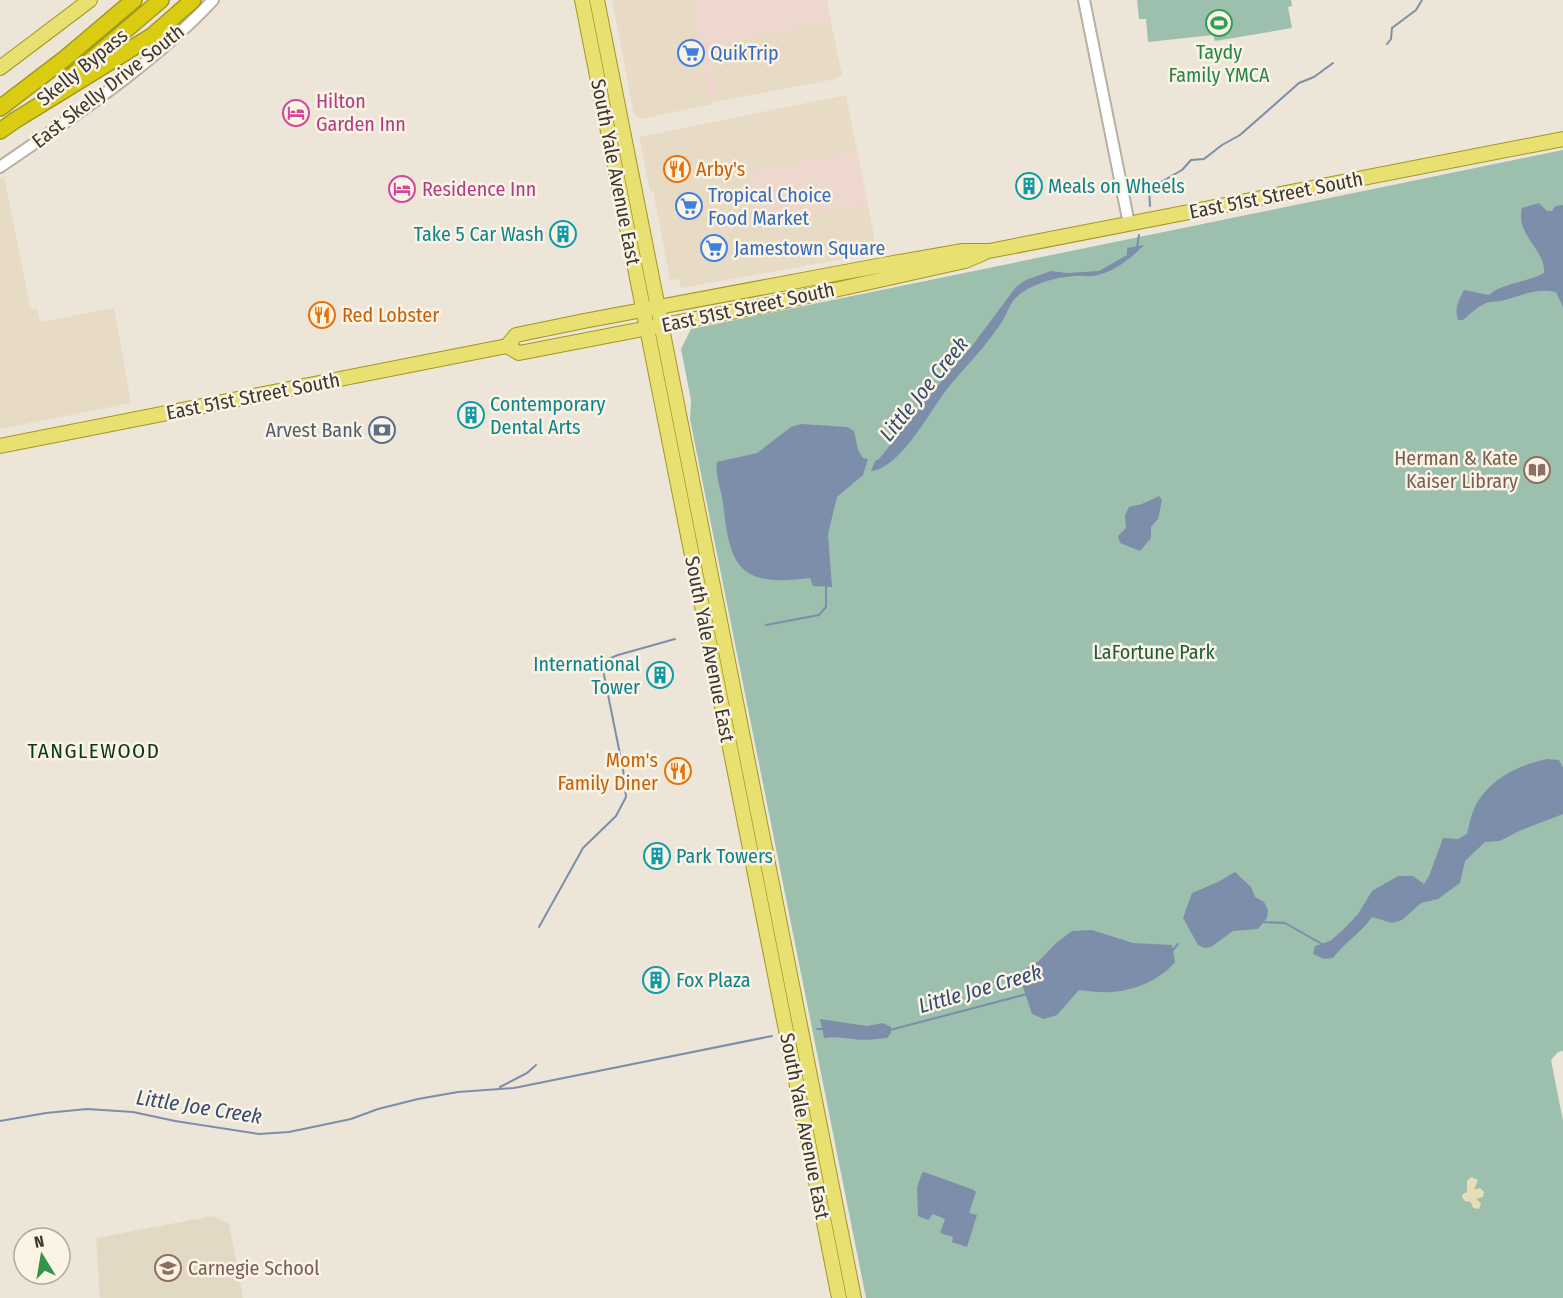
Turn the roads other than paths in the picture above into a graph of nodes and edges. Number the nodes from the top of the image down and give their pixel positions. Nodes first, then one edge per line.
1 (90, 0) edge
2 (123, 0) edge
3 (134, 0) edge
4 (161, 0) edge
5 (193, 0) edge
6 (213, 0) edge
7 (582, 0) edge
8 (597, 0) edge
9 (1084, 0) edge
10 (100, 29) junction
11 (0, 68) edge
12 (0, 108) edge
13 (14, 121) junction
14 (623, 130) junction
15 (0, 131) edge
16 (608, 133) junction
17 (1563, 139) edge
18 (0, 167) edge
19 (1129, 224) junction
20 (989, 251) junction
21 (658, 307) junction
22 (643, 310) junction
23 (662, 325) junction
24 (647, 328) junction
25 (507, 346) junction
26 (0, 446) edge
27 (839, 1298) edge
28 (854, 1298) edge

1 - 11 main road
2 - 10 highway
3 - 10 highway, Skelly Bypass
4 - 13 highway, Skelly Bypass
5 - 13 highway
6 - 18 street, East Skelly Drive South
7 - 16 main road, South Yale Avenue East
8 - 14 main road, South Yale Avenue East
9 - 19 street
10 - 12 highway, Skelly Bypass
13 - 15 highway, Skelly Bypass
14 - 16 main road
14 - 21 main road, South Yale Avenue East
16 - 22 main road, South Yale Avenue East
17 - 19 main road, East 51st Street South
19 - 20 main road, East 51st Street South
20 - 21 main road, East 51st Street South
20 - 23 main road, East 51st Street South
21 - 22 main road, East 51st Street South
21 - 23 main road, South Yale Avenue East
22 - 24 main road, South Yale Avenue East
22 - 25 main road, East 51st Street South
23 - 24 main road, East 51st Street South
23 - 28 main road, South Yale Avenue East
24 - 25 main road, East 51st Street South
24 - 27 main road, South Yale Avenue East
25 - 26 main road, East 51st Street South

